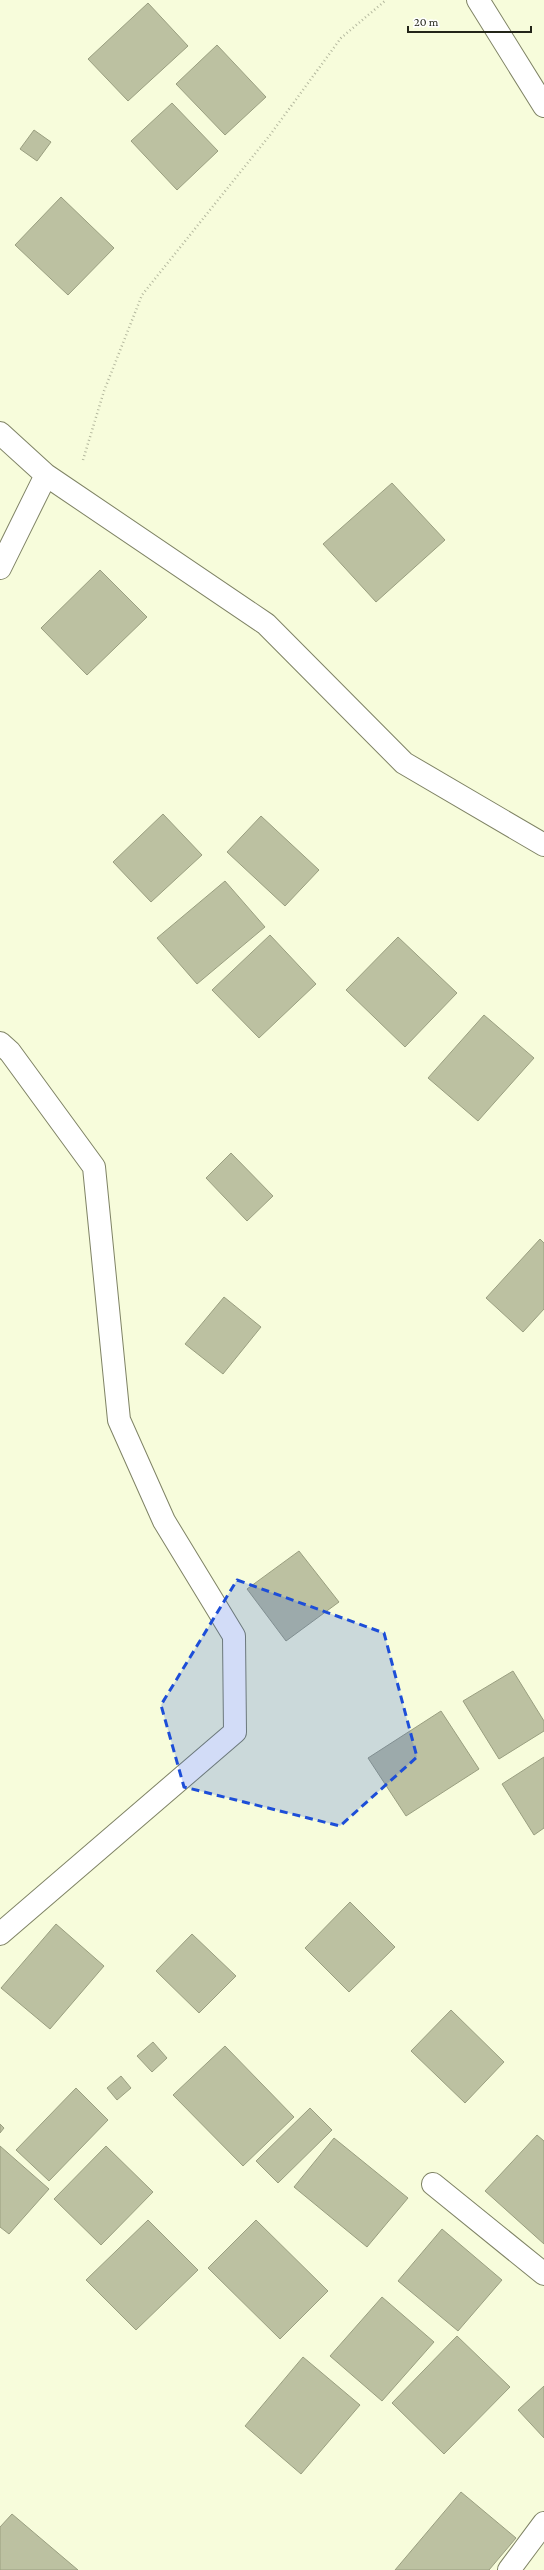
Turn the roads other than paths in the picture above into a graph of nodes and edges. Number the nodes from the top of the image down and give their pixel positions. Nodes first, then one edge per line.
1 (478, 0) edge
2 (544, 106) edge
3 (0, 433) edge
4 (46, 475) junction
5 (0, 568) edge
6 (544, 845) edge
7 (0, 1043) edge
8 (0, 1934) edge
9 (434, 2184) dead end
10 (544, 2274) edge
11 (544, 2523) edge
12 (509, 2570) edge

1 - 2 street
3 - 4 street
4 - 5 street
4 - 6 street
7 - 8 street
9 - 10 street
11 - 12 street

